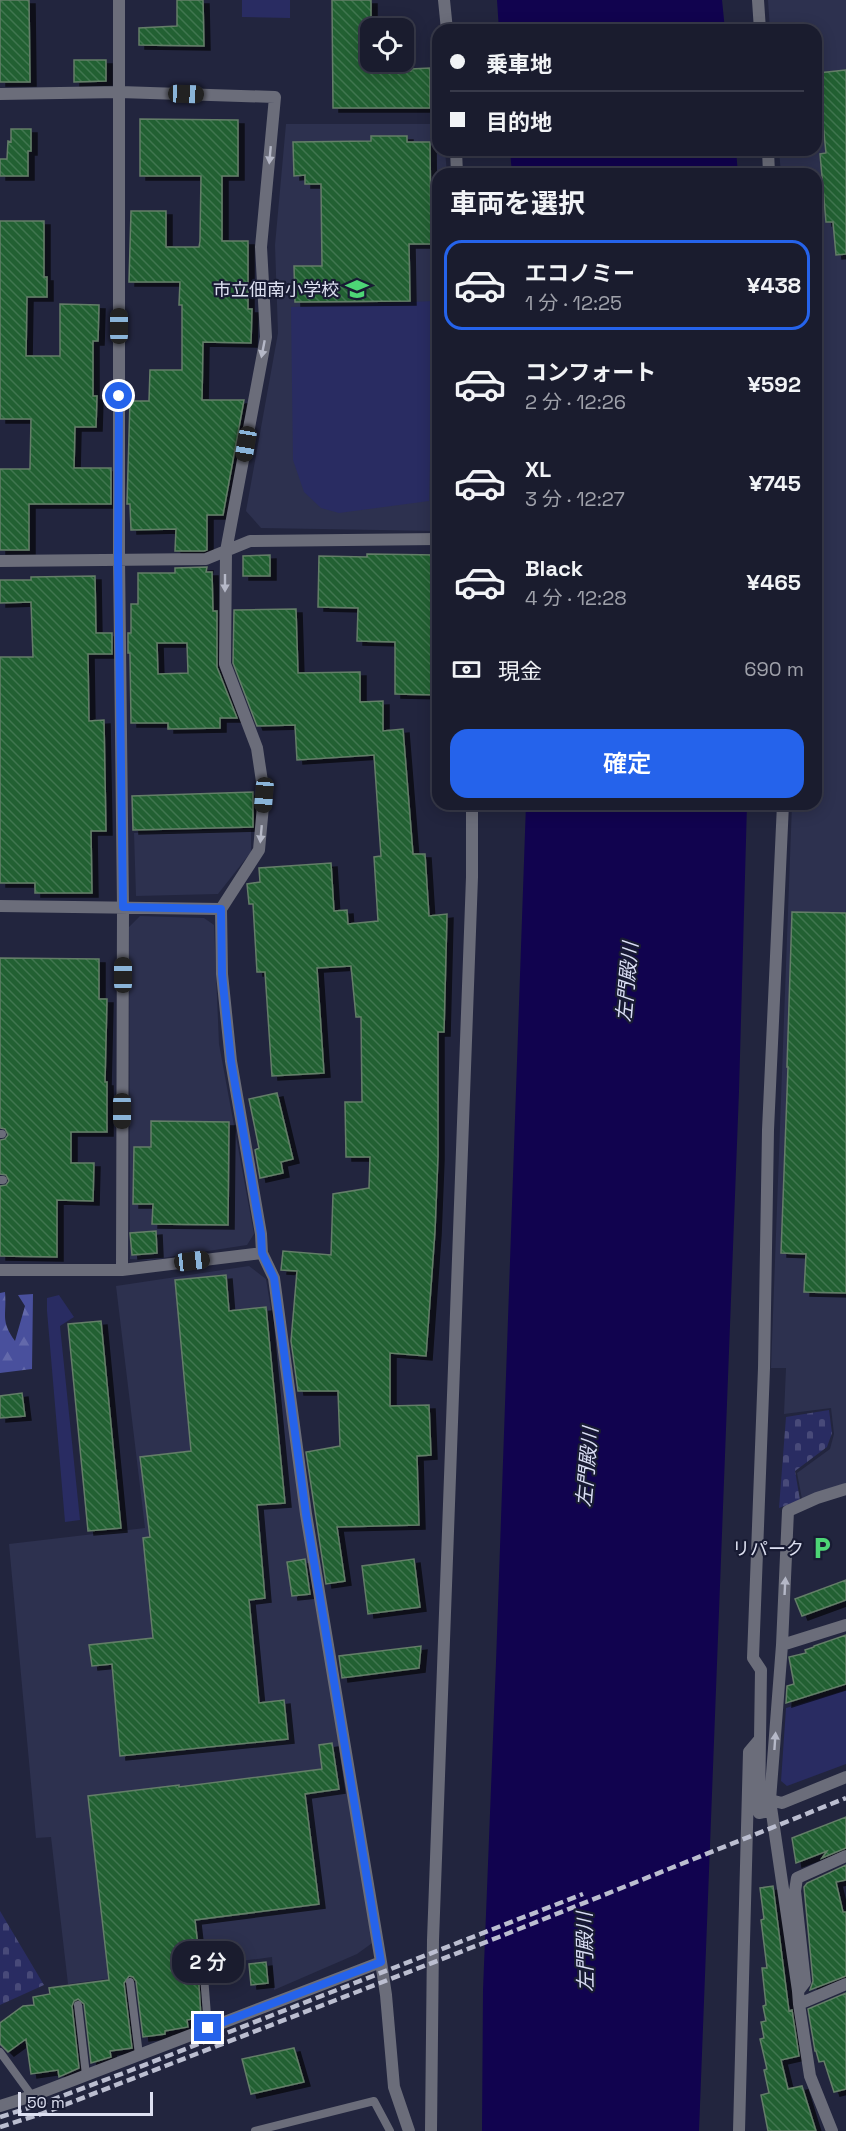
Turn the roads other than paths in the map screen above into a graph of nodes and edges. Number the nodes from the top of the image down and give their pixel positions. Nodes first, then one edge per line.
1 (119, 0) edge
2 (444, 0) edge
3 (758, 0) edge
4 (446, 24) edge
5 (760, 24) edge
6 (120, 92) junction
7 (0, 93) edge
8 (432, 539) edge
9 (226, 551) junction
10 (118, 559) junction
11 (0, 561) edge
12 (472, 810) edge
13 (783, 810) edge
14 (0, 906) edge
15 (123, 907) junction
16 (221, 909) junction
17 (262, 1253) junction
18 (0, 1270) edge
19 (122, 1270) junction
20 (846, 1489) edge
21 (846, 1625) edge
22 (782, 1645) junction
23 (759, 1738) junction
24 (846, 1777) edge
25 (771, 1805) junction
26 (846, 1856) edge
27 (381, 1962) junction
28 (204, 1976) dead end
29 (130, 1982) dead end
30 (846, 1984) edge
31 (798, 1991) junction
32 (799, 2004) junction
33 (78, 2005) dead end
34 (208, 2028) junction
35 (0, 2052) edge
36 (139, 2055) junction
37 (86, 2075) junction
38 (32, 2096) junction
39 (0, 2106) edge
40 (255, 2131) edge
41 (390, 2131) edge
42 (410, 2131) edge
43 (431, 2131) edge
44 (739, 2131) edge
45 (832, 2131) edge

1 - 6 street
2 - 4 street
3 - 5 street
6 - 7 street
6 -> 9 street
6 - 10 street
8 - 9 street
9 - 10 street
9 -> 16 street
10 - 11 street
10 - 15 street
12 - 43 street
13 - 23 street
14 - 15 street
15 - 16 street
15 - 19 street
16 - 17 street
17 - 19 street
17 - 27 street
18 - 19 street
22 -> 20 street
21 - 22 street
25 -> 22 street
23 - 25 street
23 - 44 street
24 - 25 street
25 - 31 street
26 - 31 street
27 - 34 street
27 - 42 street
28 - 34 lane
29 - 36 lane
30 - 32 street
31 - 32 street
32 - 45 street
33 - 37 lane
34 - 36 street
35 - 38 lane
36 - 37 street
37 - 38 street
38 - 39 street
40 - 41 lane

